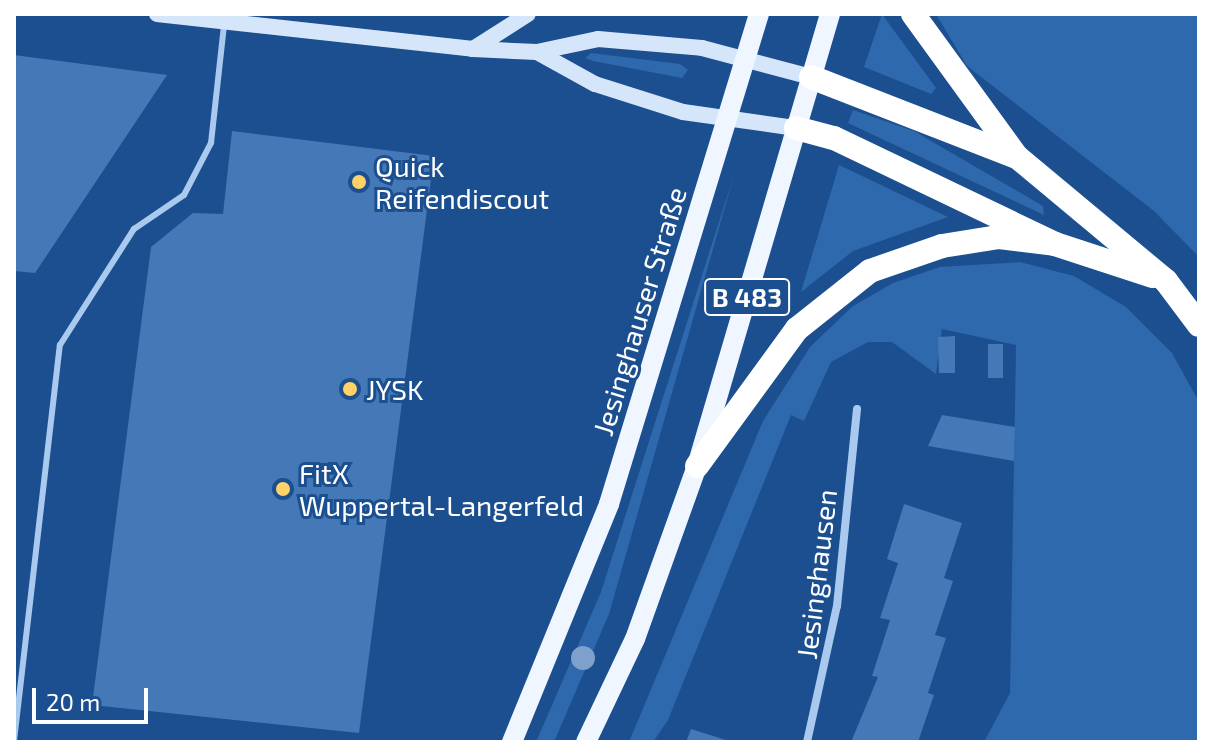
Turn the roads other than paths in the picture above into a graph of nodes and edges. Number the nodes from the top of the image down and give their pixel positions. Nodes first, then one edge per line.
1 (157, 14) edge
2 (528, 14) edge
3 (759, 14) edge
4 (830, 14) edge
5 (913, 14) edge
6 (224, 25) junction
7 (473, 49) junction
8 (537, 52) junction
9 (746, 56) junction
10 (811, 77) junction
11 (727, 118) junction
12 (796, 128) junction
13 (1016, 156) junction
14 (1055, 244) junction
15 (1166, 281) junction
16 (1199, 325) edge
17 (857, 409) dead end
18 (697, 466) junction
19 (14, 741) edge
20 (512, 742) edge
21 (586, 742) edge
22 (807, 742) edge

1 - 6 street
2 - 7 street
3 - 9 main road, Jesinghauser Straße
4 - 10 main road
5 - 13 highway
6 - 7 street
6 - 19 lane
7 - 8 street
8 - 9 street
8 - 11 street
9 - 10 street
9 - 11 main road, Jesinghauser Straße
10 - 12 main road
10 - 13 highway
11 - 12 street
11 - 20 main road, Jesinghauser Straße / B 483
12 - 14 highway
12 - 18 main road, B 483
13 - 15 highway
14 - 15 highway
14 - 18 highway
15 - 16 highway
17 - 22 street, Jesinghausen
18 - 21 main road, B 483

